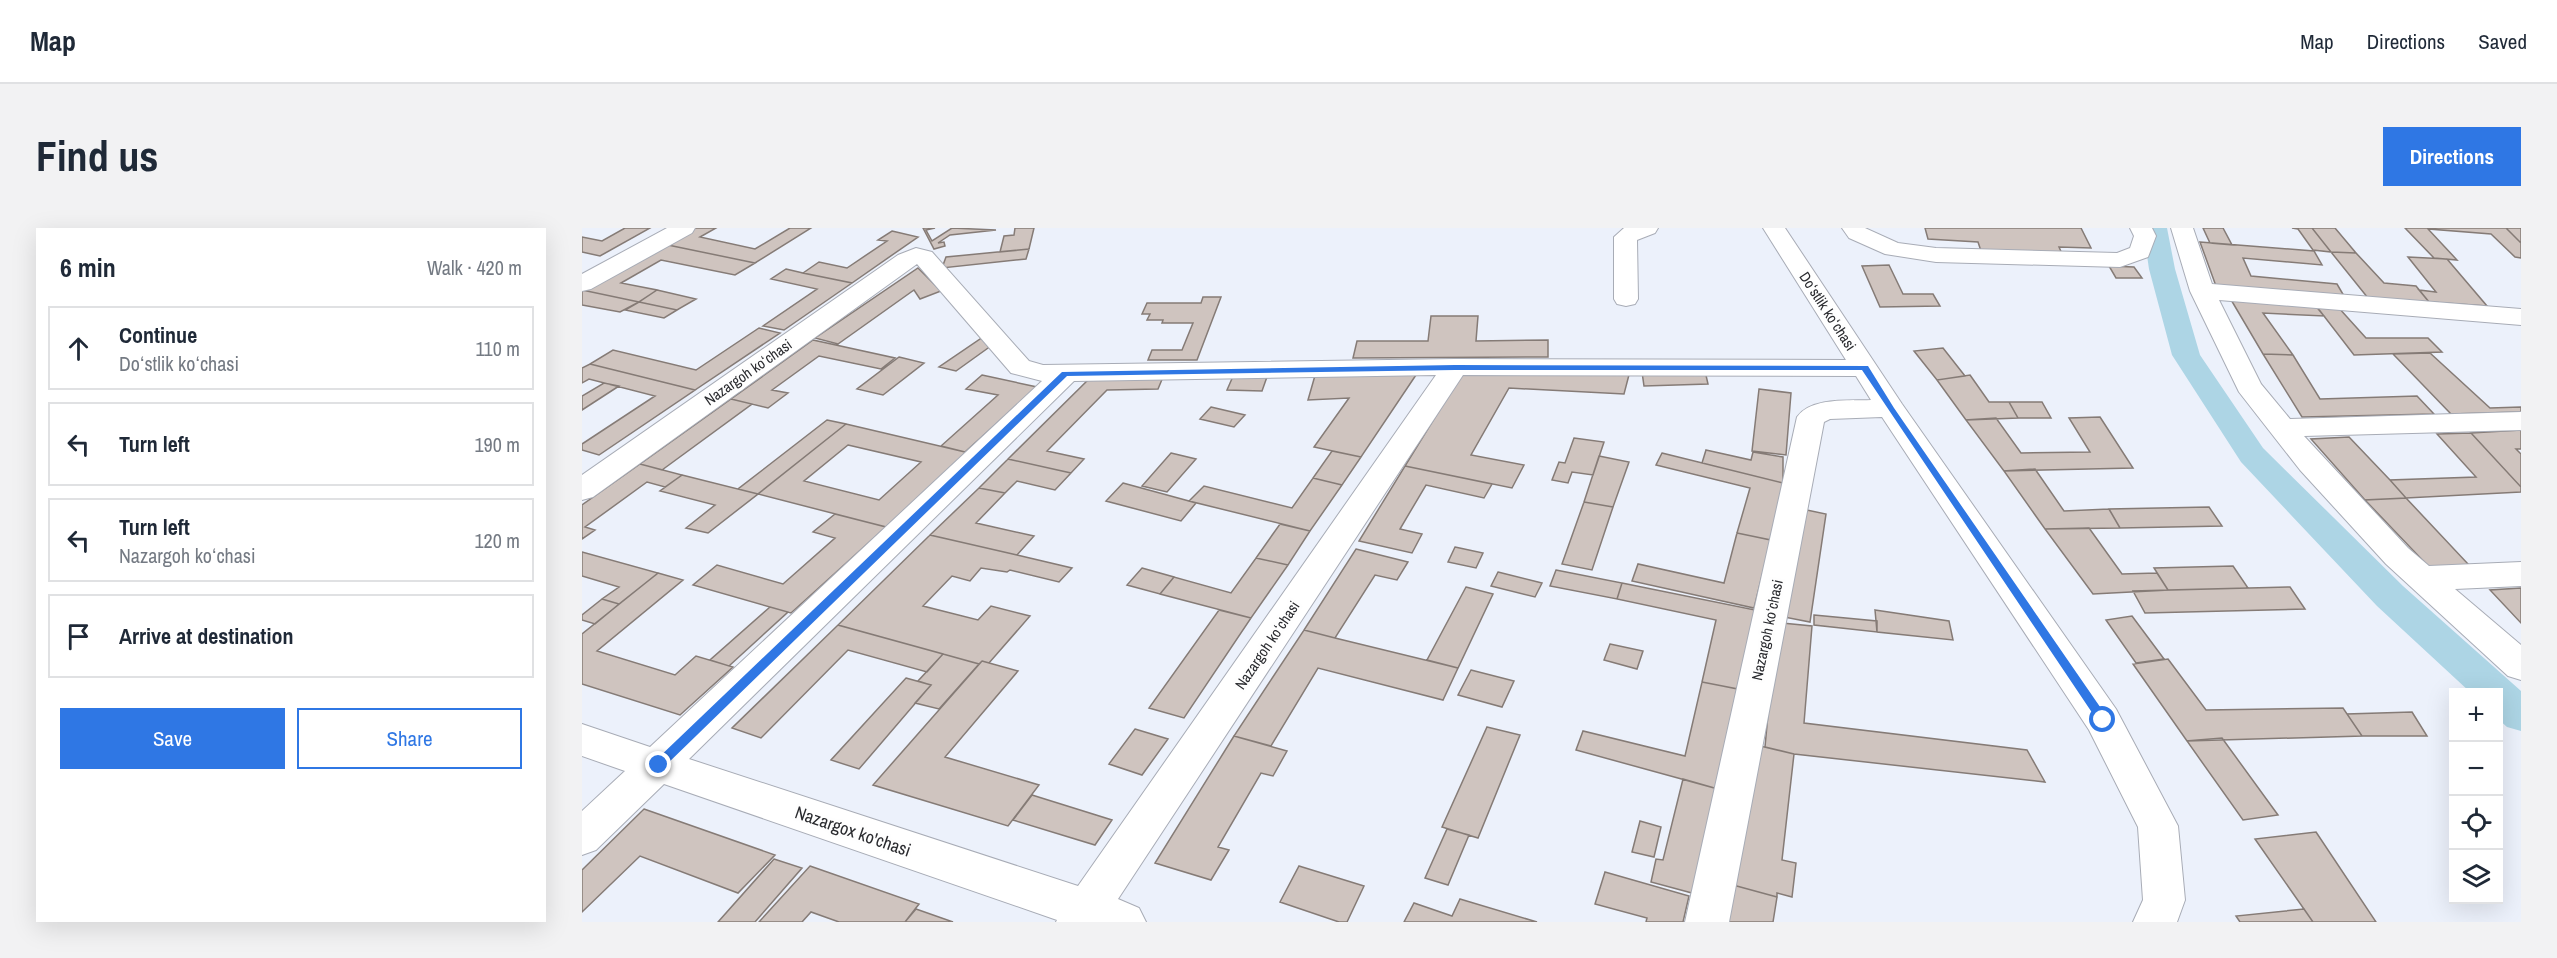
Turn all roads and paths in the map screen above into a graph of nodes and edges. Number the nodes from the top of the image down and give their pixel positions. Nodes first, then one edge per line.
1 (684, 228) edge
2 (1647, 228) edge
3 (1774, 228) edge
4 (1853, 228) edge
5 (2141, 228) edge
6 (2182, 228) edge
7 (582, 284) edge
8 (2202, 291) junction
9 (1626, 299) dead end
10 (2521, 317) edge
11 (1455, 367) junction
12 (1865, 368) junction
13 (1065, 374) junction
14 (1890, 408) junction
15 (2521, 421) edge
16 (2283, 428) junction
17 (582, 490) edge
18 (2521, 574) edge
19 (2423, 578) junction
20 (2521, 666) edge
21 (582, 740) edge
22 (659, 765) junction
23 (582, 837) edge
24 (1082, 916) edge
25 (1124, 922) edge
26 (1707, 922) edge
27 (2155, 922) edge

1 - 7 street
2 - 9 street
3 - 12 street, Doʻstlik koʻchasi
4 - 5 street
6 - 8 street
8 - 10 street
8 - 16 street
11 - 12 street
11 - 13 street
11 - 24 street, Nazargoh koʻchasi
12 - 14 street, Doʻstlik koʻchasi
13 - 17 street, Nazargoh koʻchasi
13 - 22 street
14 - 26 street, Nazargoh koʻchasi
14 - 27 street, Doʻstlik koʻchasi
15 - 16 street
16 - 19 street
18 - 19 street
19 - 20 street
21 - 22 street, Nazargox ko'chasi
22 - 23 street
22 - 24 street, Nazargox ko'chasi
24 - 25 street, Nazargox ko'chasi

